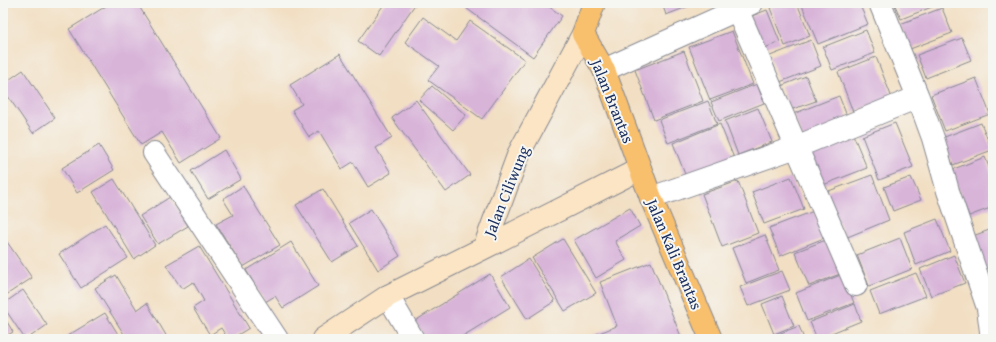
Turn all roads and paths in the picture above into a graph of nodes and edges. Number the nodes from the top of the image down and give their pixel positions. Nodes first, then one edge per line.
1 (594, 3) edge
2 (880, 3) edge
3 (745, 6) edge
4 (584, 34) junction
5 (604, 70) junction
6 (918, 97) junction
7 (796, 147) junction
8 (154, 153) dead end
9 (640, 169) junction
10 (651, 198) junction
11 (484, 248) junction
12 (856, 285) dead end
13 (388, 296) junction
14 (277, 339) edge
15 (323, 339) edge
16 (413, 339) edge
17 (711, 339) edge
18 (992, 339) edge

1 - 4 main road
2 - 6 street
3 - 5 street
3 - 7 street
4 - 5 main road, Jalan Brantas
4 - 11 main road, Jalan Ciliwung
5 - 9 main road, Jalan Brantas
6 - 7 street
6 - 18 street
7 - 10 street
7 - 12 street
8 - 14 street
9 - 10 main road, Jalan Kali Brantas
9 - 11 main road
10 - 17 main road, Jalan Kali Brantas
11 - 13 main road, Jalan Ciliwung
13 - 15 main road, Jalan Ciliwung
13 - 16 street

